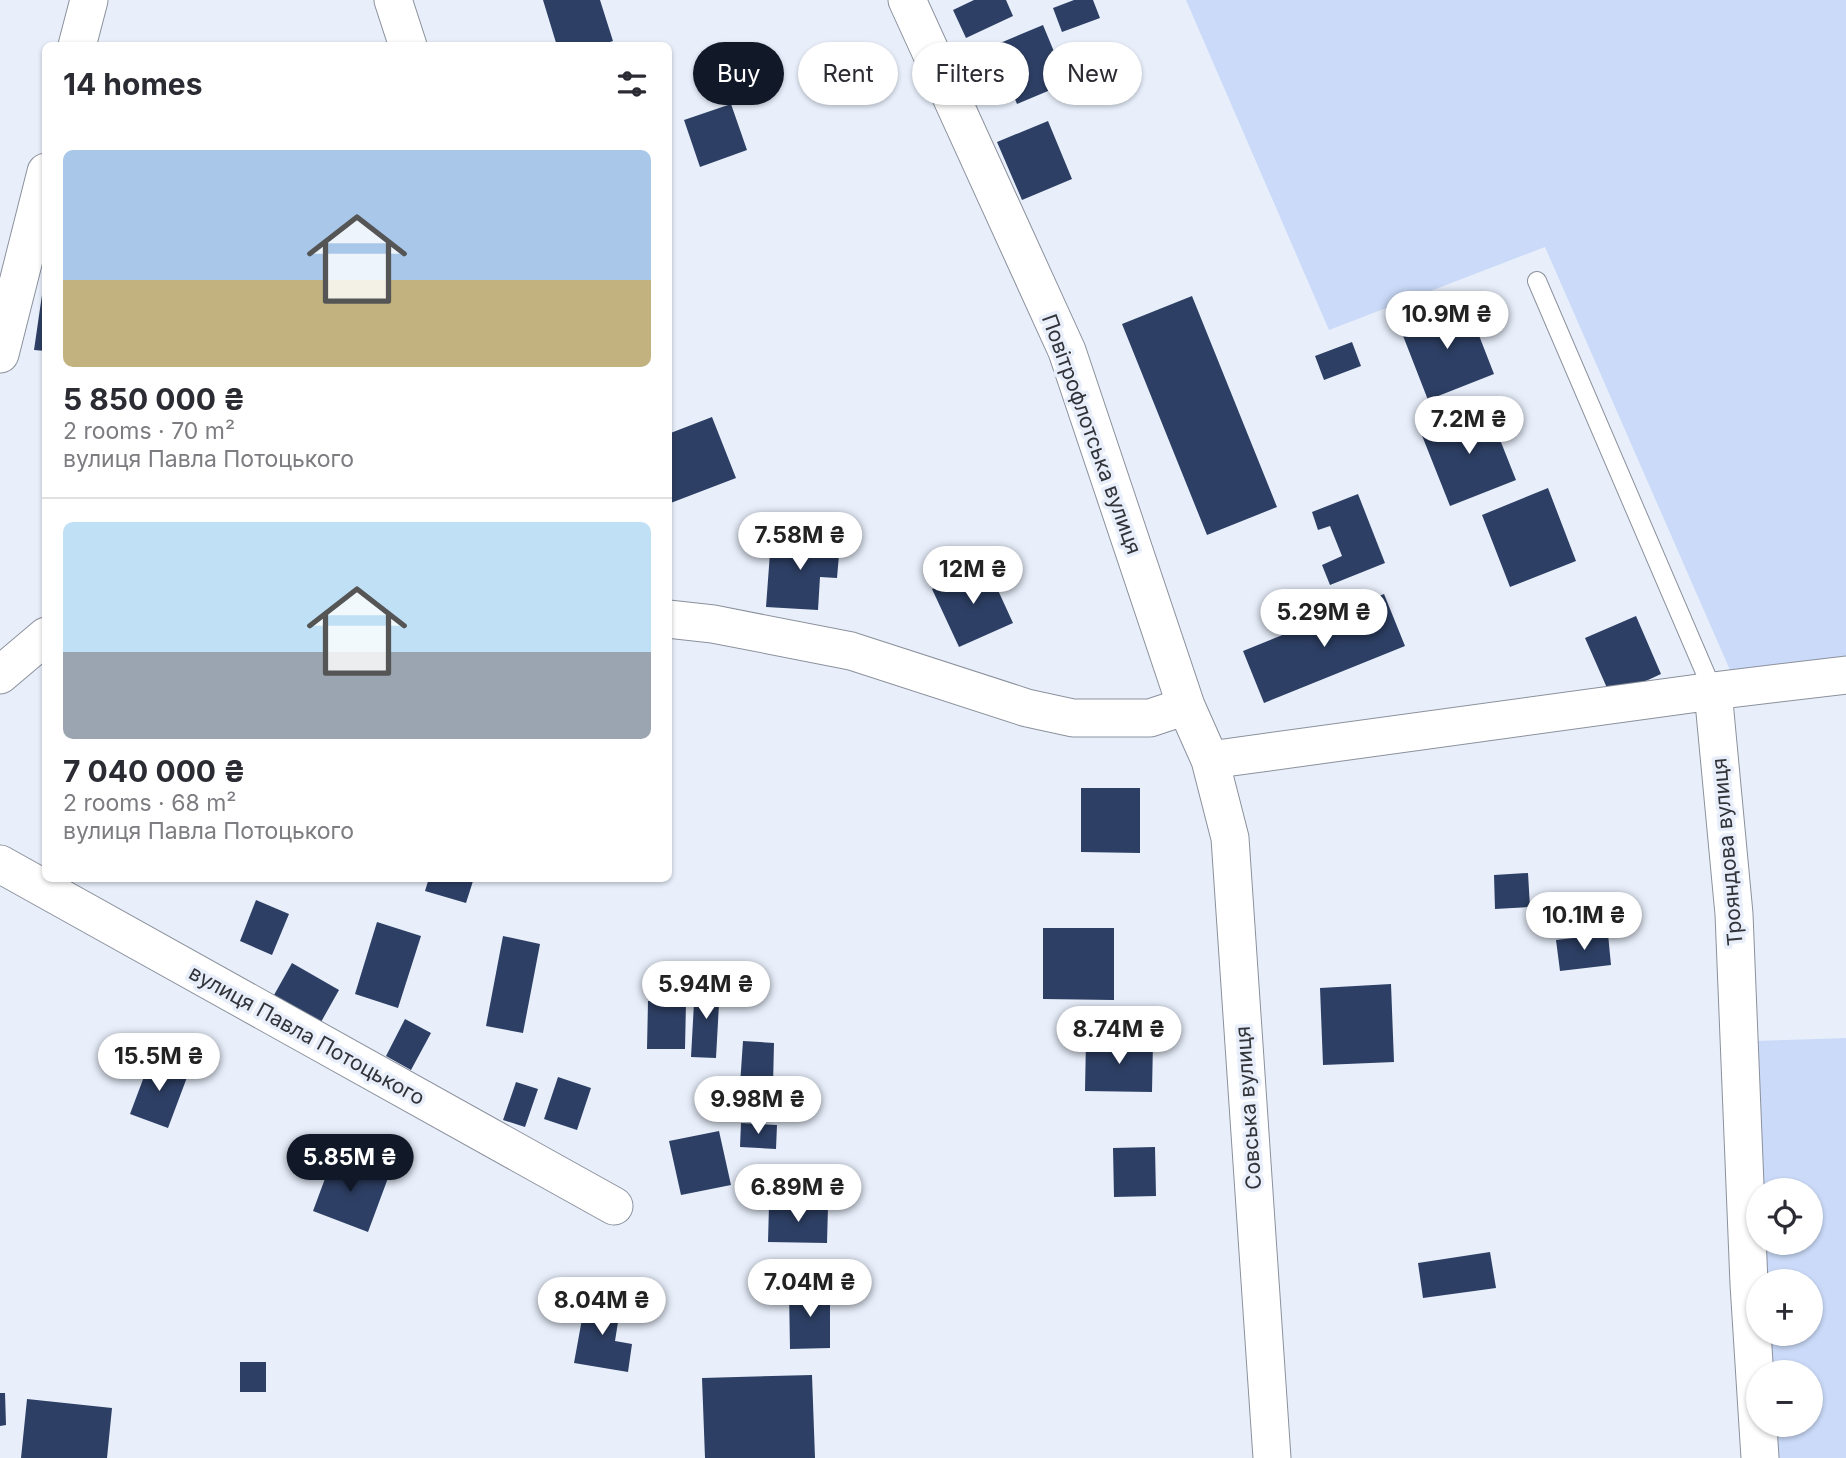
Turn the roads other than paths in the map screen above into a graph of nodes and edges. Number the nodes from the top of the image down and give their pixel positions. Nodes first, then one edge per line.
1 (89, 0) edge
2 (393, 0) edge
3 (907, 0) edge
4 (78, 42) edge
5 (407, 42) edge
6 (42, 189) edge
7 (1538, 281) dead end
8 (0, 354) edge
9 (672, 619) edge
10 (42, 639) edge
11 (0, 675) edge
12 (1846, 675) edge
13 (1713, 691) junction
14 (1186, 706) junction
15 (1210, 760) junction
16 (0, 864) edge
17 (614, 1206) dead end
18 (1272, 1458) edge
19 (1760, 1458) edge

1 - 4 street
2 - 5 street
3 - 14 street, Повітрофлотська вулиця
6 - 8 street
7 - 13 lane, Трояндова вулиця
9 - 14 street
10 - 11 street
12 - 13 street
13 - 15 street
13 - 19 street, Трояндова вулиця
14 - 15 street, Повітрофлотська вулиця
15 - 18 street, Совська вулиця
16 - 17 street, вулиця Павла Потоцького

